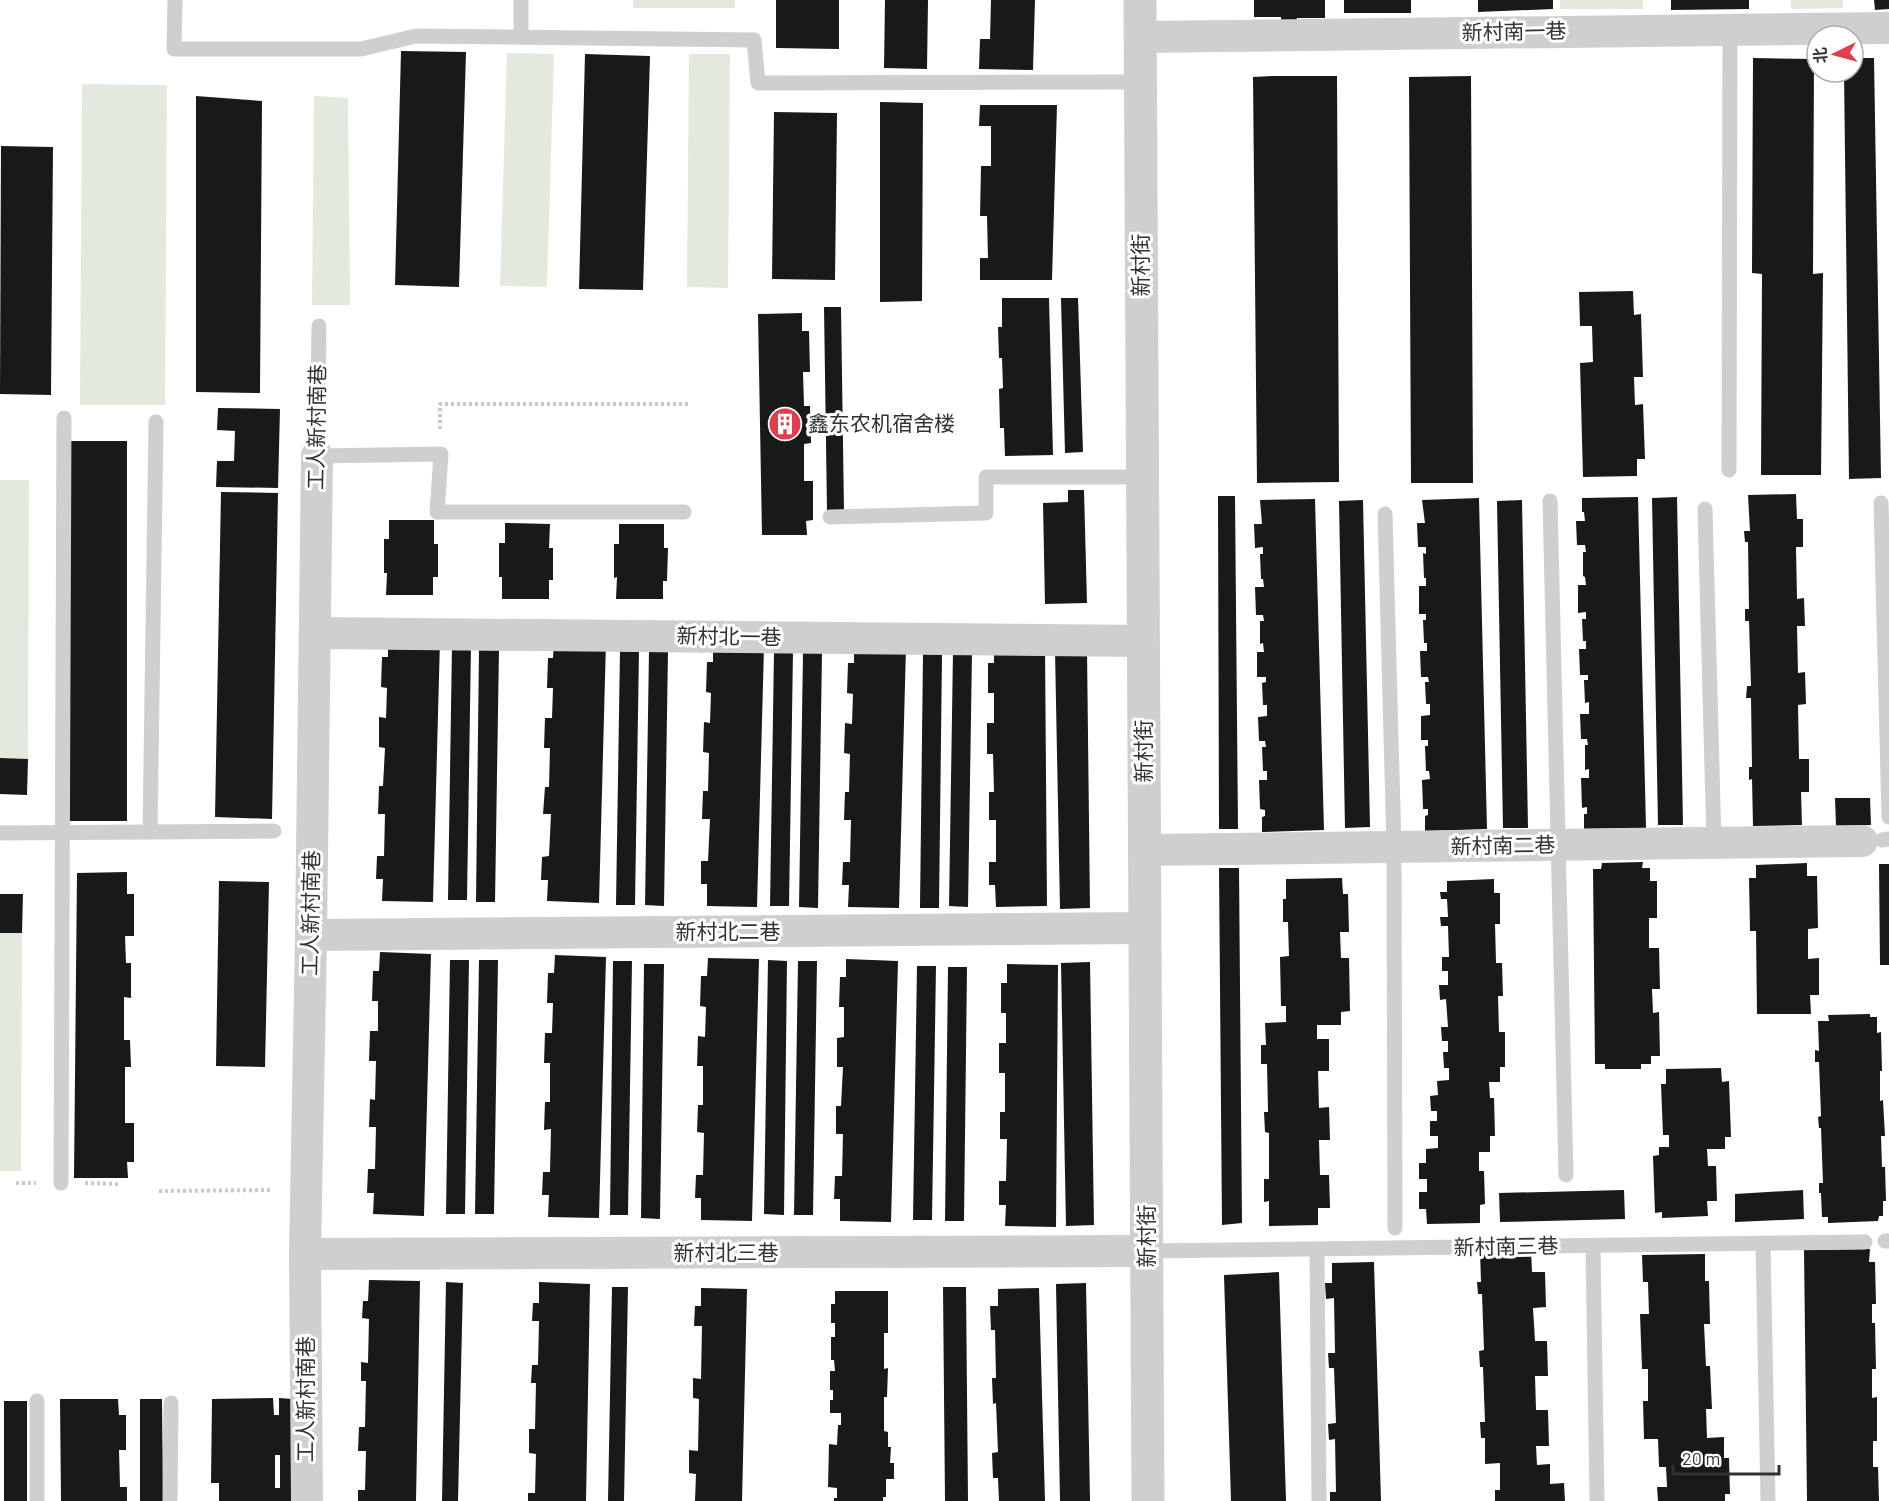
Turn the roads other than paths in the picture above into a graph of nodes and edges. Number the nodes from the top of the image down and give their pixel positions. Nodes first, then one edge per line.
1 (175, 0) edge
2 (521, 0) edge
3 (1140, 0) edge
4 (1889, 28) edge
5 (1730, 30) junction
6 (521, 37) junction
7 (1140, 37) junction
8 (1140, 82) junction
9 (319, 326) dead end
10 (64, 418) dead end
11 (156, 422) dead end
12 (317, 456) junction
13 (1729, 470) dead end
14 (1143, 477) junction
15 (1550, 501) dead end
16 (1881, 503) dead end
17 (1705, 509) dead end
18 (684, 512) dead end
19 (1385, 514) dead end
20 (830, 517) dead end
21 (315, 633) junction
22 (1143, 641) junction
23 (1889, 817) edge
24 (274, 831) dead end
25 (0, 832) edge
26 (62, 832) junction
27 (150, 832) junction
28 (1878, 840) edge
29 (1714, 843) junction
30 (1559, 845) junction
31 (1395, 847) junction
32 (1144, 850) junction
33 (1145, 928) junction
34 (312, 935) junction
35 (1566, 1175) dead end
36 (61, 1183) dead end
37 (1395, 1228) dead end
38 (1865, 1242) dead end
39 (1763, 1243) junction
40 (1593, 1246) junction
41 (1317, 1249) junction
42 (1147, 1251) junction
43 (305, 1254) junction
44 (37, 1401) dead end
45 (171, 1403) dead end
46 (37, 1501) edge
47 (170, 1501) edge
48 (307, 1501) edge
49 (1148, 1501) edge
50 (1319, 1501) edge
51 (1597, 1501) edge
52 (1768, 1501) edge

1 - 6 lane
2 - 6 lane
3 - 7 street, 新村街
4 - 5 street, 新村南一巷
5 - 7 street, 新村南一巷
5 - 13 lane
6 - 8 lane
7 - 8 street, 新村街
8 - 14 street, 新村街
9 - 12 lane, 工人新村南巷
10 - 26 lane
11 - 27 lane
12 - 18 lane
12 - 21 street, 工人新村南巷
14 - 20 lane
14 - 22 street, 新村街
15 - 30 lane
16 - 23 lane
17 - 29 lane
19 - 31 lane
21 - 22 street, 新村北一巷
21 - 34 street, 工人新村南巷
22 - 32 street, 新村街
24 - 27 lane
25 - 26 lane
26 - 27 lane
26 - 36 lane
28 - 29 street, 新村南二巷
29 - 30 street, 新村南二巷
30 - 31 street, 新村南二巷
30 - 35 lane
31 - 32 street, 新村南二巷
31 - 37 lane
32 - 33 street, 新村街
33 - 34 street, 新村北二巷
33 - 42 street, 新村街
34 - 43 street, 工人新村南巷
38 - 39 lane, 新村南三巷
39 - 40 lane, 新村南三巷
39 - 52 lane
40 - 41 lane, 新村南三巷
40 - 51 lane
41 - 42 lane, 新村南三巷
41 - 50 lane
42 - 43 street, 新村北三巷
42 - 49 street, 新村街
43 - 48 street, 工人新村南巷
44 - 46 lane
45 - 47 lane

